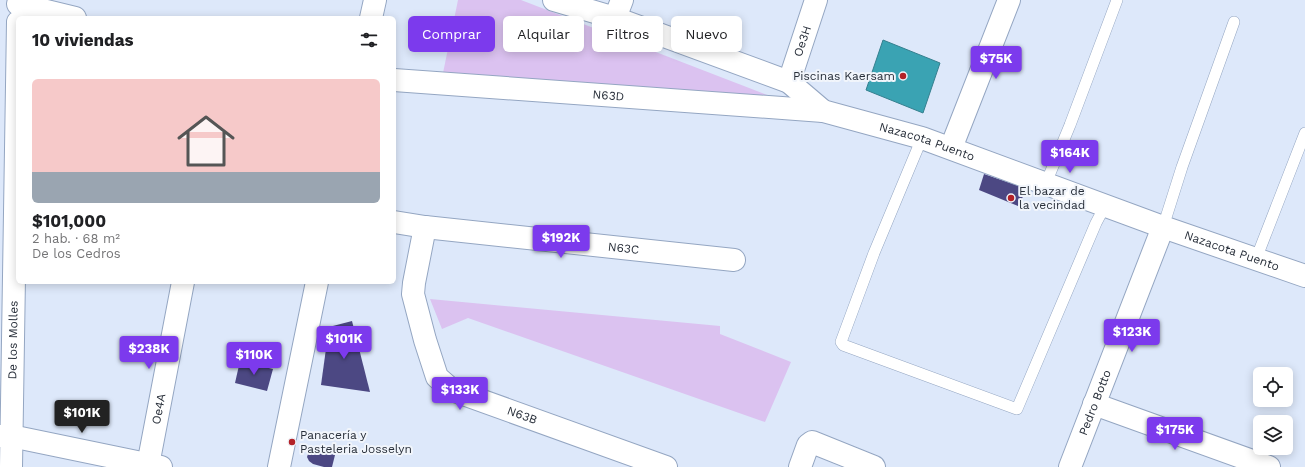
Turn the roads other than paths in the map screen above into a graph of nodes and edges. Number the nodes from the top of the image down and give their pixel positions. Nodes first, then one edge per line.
1 (375, 0) edge
2 (554, 0) edge
3 (816, 0) edge
4 (1009, 0) edge
5 (1117, 0) edge
6 (618, 9) edge
7 (18, 11) edge
8 (59, 16) edge
9 (372, 16) edge
10 (1234, 22) dead end
11 (396, 80) edge
12 (788, 82) junction
13 (823, 111) junction
14 (1305, 134) edge
15 (922, 138) junction
16 (951, 148) junction
17 (1046, 183) junction
18 (16, 190) edge
19 (1105, 206) junction
20 (396, 222) edge
21 (1163, 227) junction
22 (425, 228) junction
23 (1256, 259) junction
24 (734, 260) dead end
25 (1305, 276) edge
26 (183, 284) edge
27 (317, 284) edge
28 (1094, 404) junction
29 (6, 436) edge
30 (155, 466) edge
31 (11, 467) edge
32 (279, 467) edge
33 (666, 467) edge
34 (800, 467) edge
35 (874, 467) edge
36 (1070, 467) edge
37 (1268, 467) edge

1 - 9 street
2 - 6 street, Nazacota Puento
3 - 12 street, Oe3H
4 - 16 street
5 - 17 lane
6 - 12 street, Nazacota Puento
7 - 8 street
10 - 21 lane
11 - 13 street, N63D
12 - 13 street, Nazacota Puento
13 - 15 street, Nazacota Puento
14 - 23 lane
15 - 16 street, Nazacota Puento
15 - 19 lane
16 - 17 street, Nazacota Puento
17 - 19 street, Nazacota Puento
18 - 29 street, De los Molles
19 - 21 street, Nazacota Puento
20 - 22 street, N63C
21 - 23 street, Nazacota Puento
21 - 28 street, Pedro Botto
22 - 24 street, N63C
22 - 33 street, N63B
23 - 25 street, Nazacota Puento
26 - 30 street, Oe4A
27 - 32 street
28 - 36 street, Pedro Botto
28 - 37 street
29 - 30 street
29 - 31 street, De los Molles
34 - 35 street

